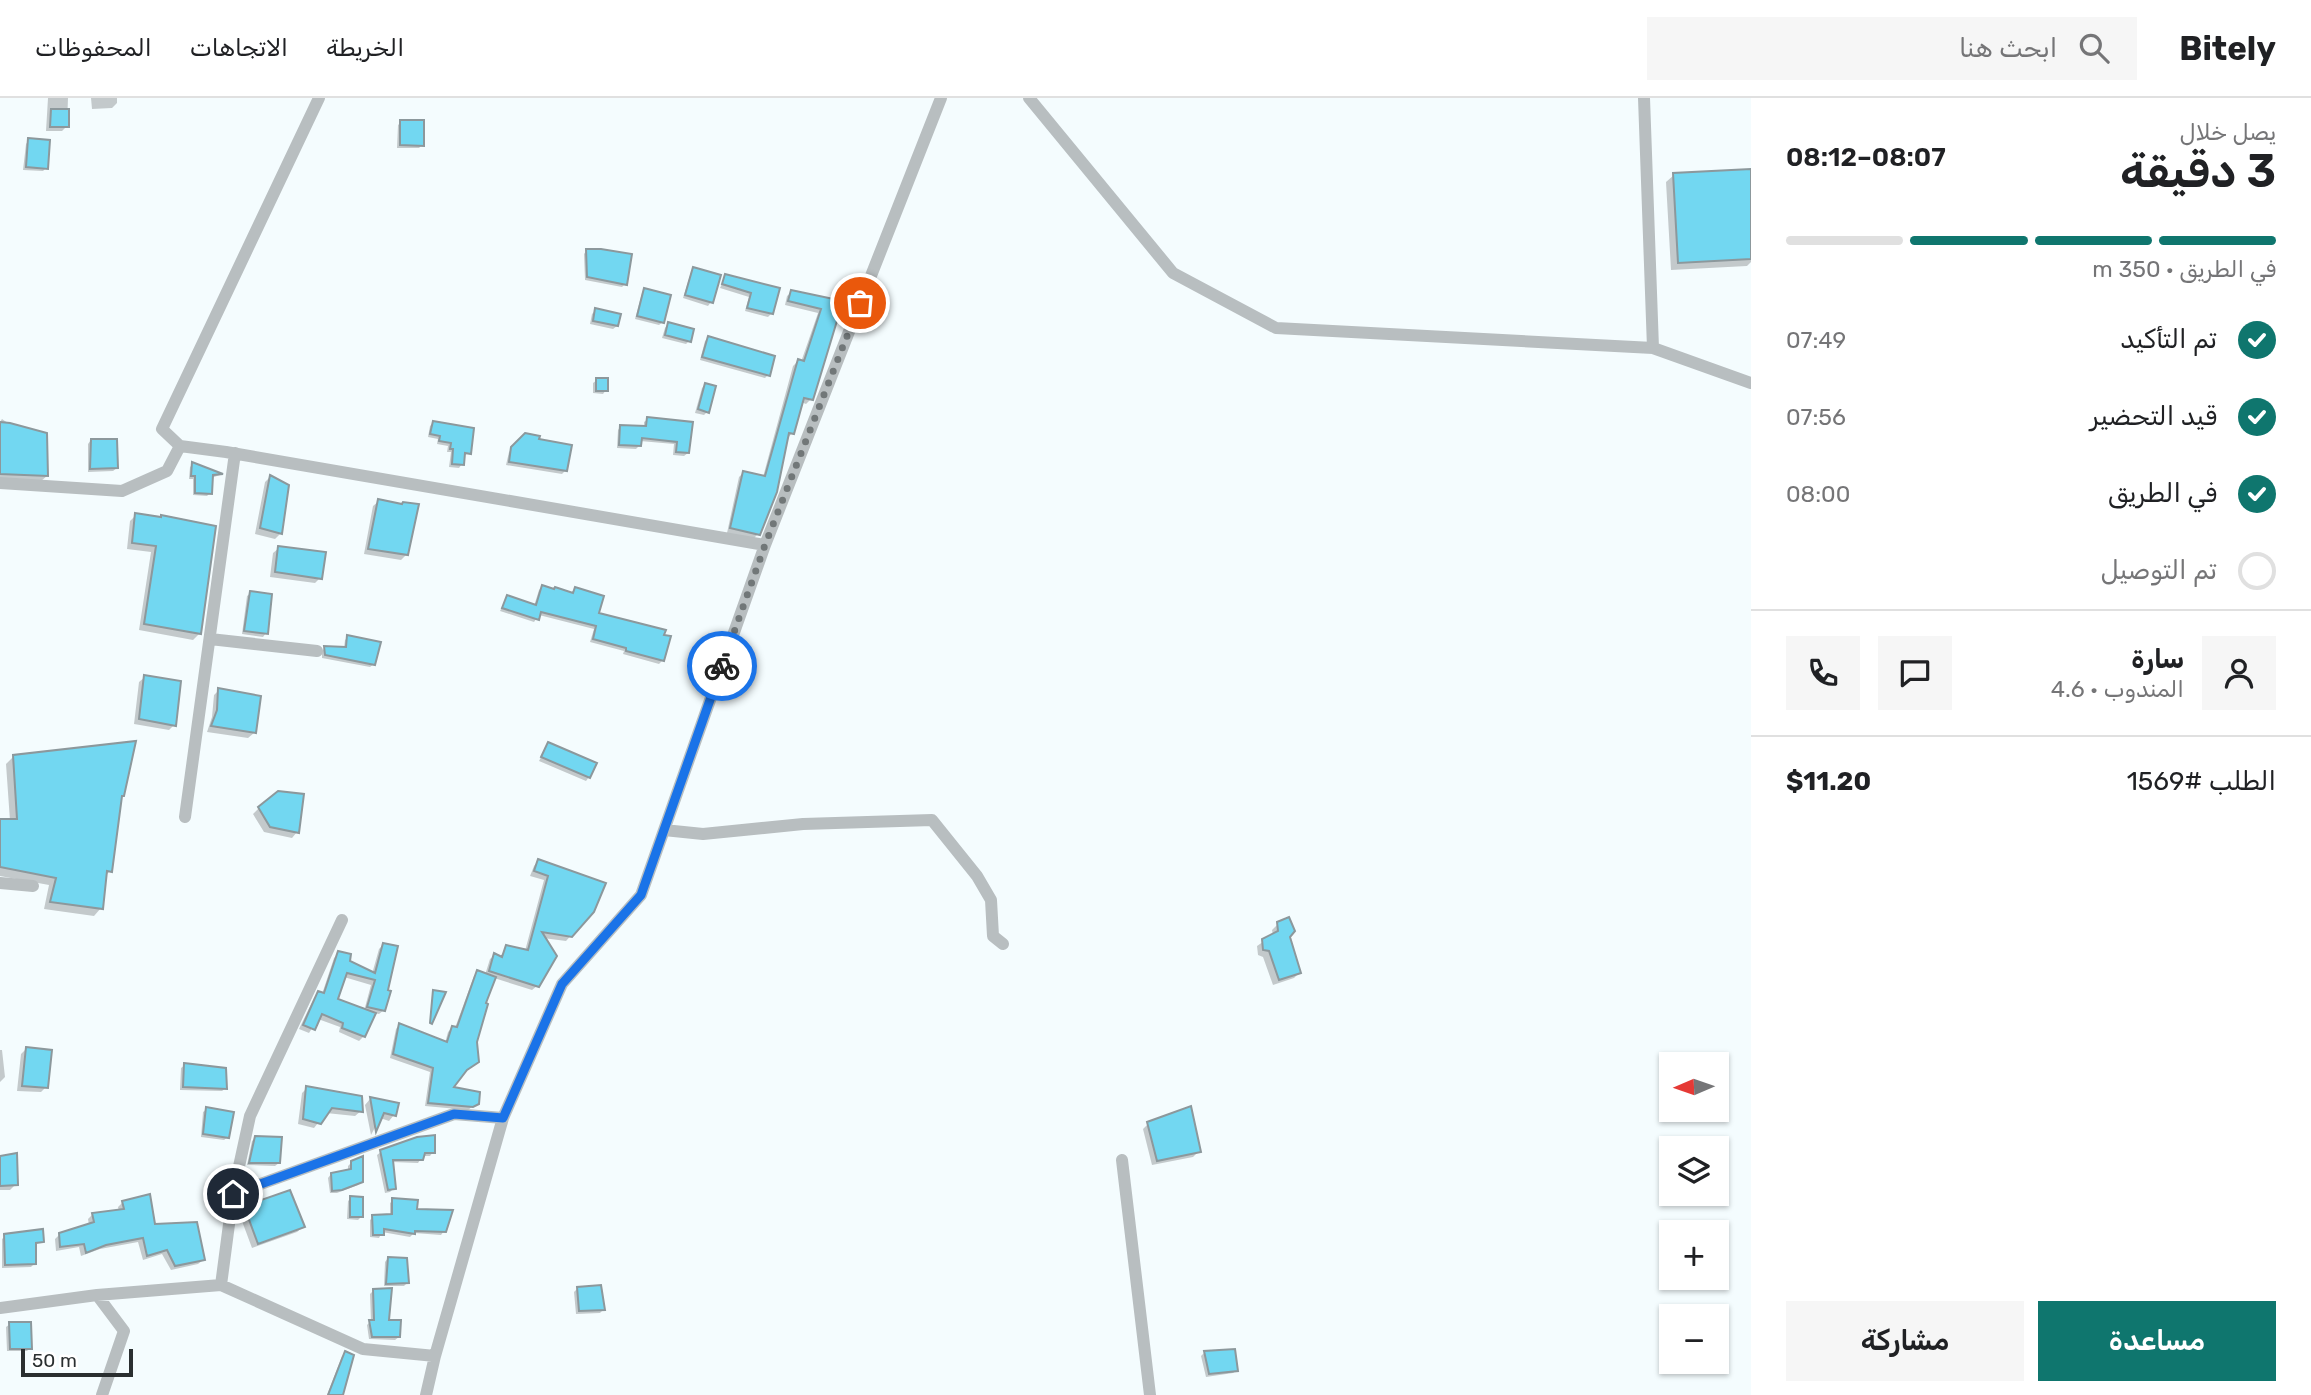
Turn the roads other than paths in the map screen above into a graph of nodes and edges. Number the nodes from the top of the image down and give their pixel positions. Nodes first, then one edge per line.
1 (319, 98) edge
2 (941, 98) edge
3 (1029, 98) edge
4 (1644, 98) edge
5 (1653, 348) junction
6 (1751, 383) edge
7 (180, 446) junction
8 (235, 453) junction
9 (0, 483) edge
10 (765, 545) junction
11 (210, 639) junction
12 (317, 651) dead end
13 (185, 817) dead end
14 (664, 830) junction
15 (0, 883) edge
16 (33, 886) dead end
17 (342, 920) dead end
18 (1003, 944) dead end
19 (503, 1118) junction
20 (1122, 1160) dead end
21 (233, 1194) junction
22 (221, 1285) junction
23 (97, 1295) junction
24 (0, 1308) edge
25 (435, 1356) junction
26 (102, 1395) edge
27 (426, 1395) edge
28 (1150, 1395) edge

1 - 7 street
2 - 10 street
3 - 5 street
4 - 5 street
5 - 6 street
7 - 8 street
7 - 9 street
8 - 10 street
8 - 11 street
10 - 14 street
11 - 12 street
11 - 13 street
14 - 18 street
14 - 19 street
15 - 16 street
17 - 21 street
19 - 21 street
19 - 25 street
20 - 28 street
21 - 22 street
22 - 23 street
22 - 25 street
23 - 24 street
23 - 26 street
25 - 27 street

